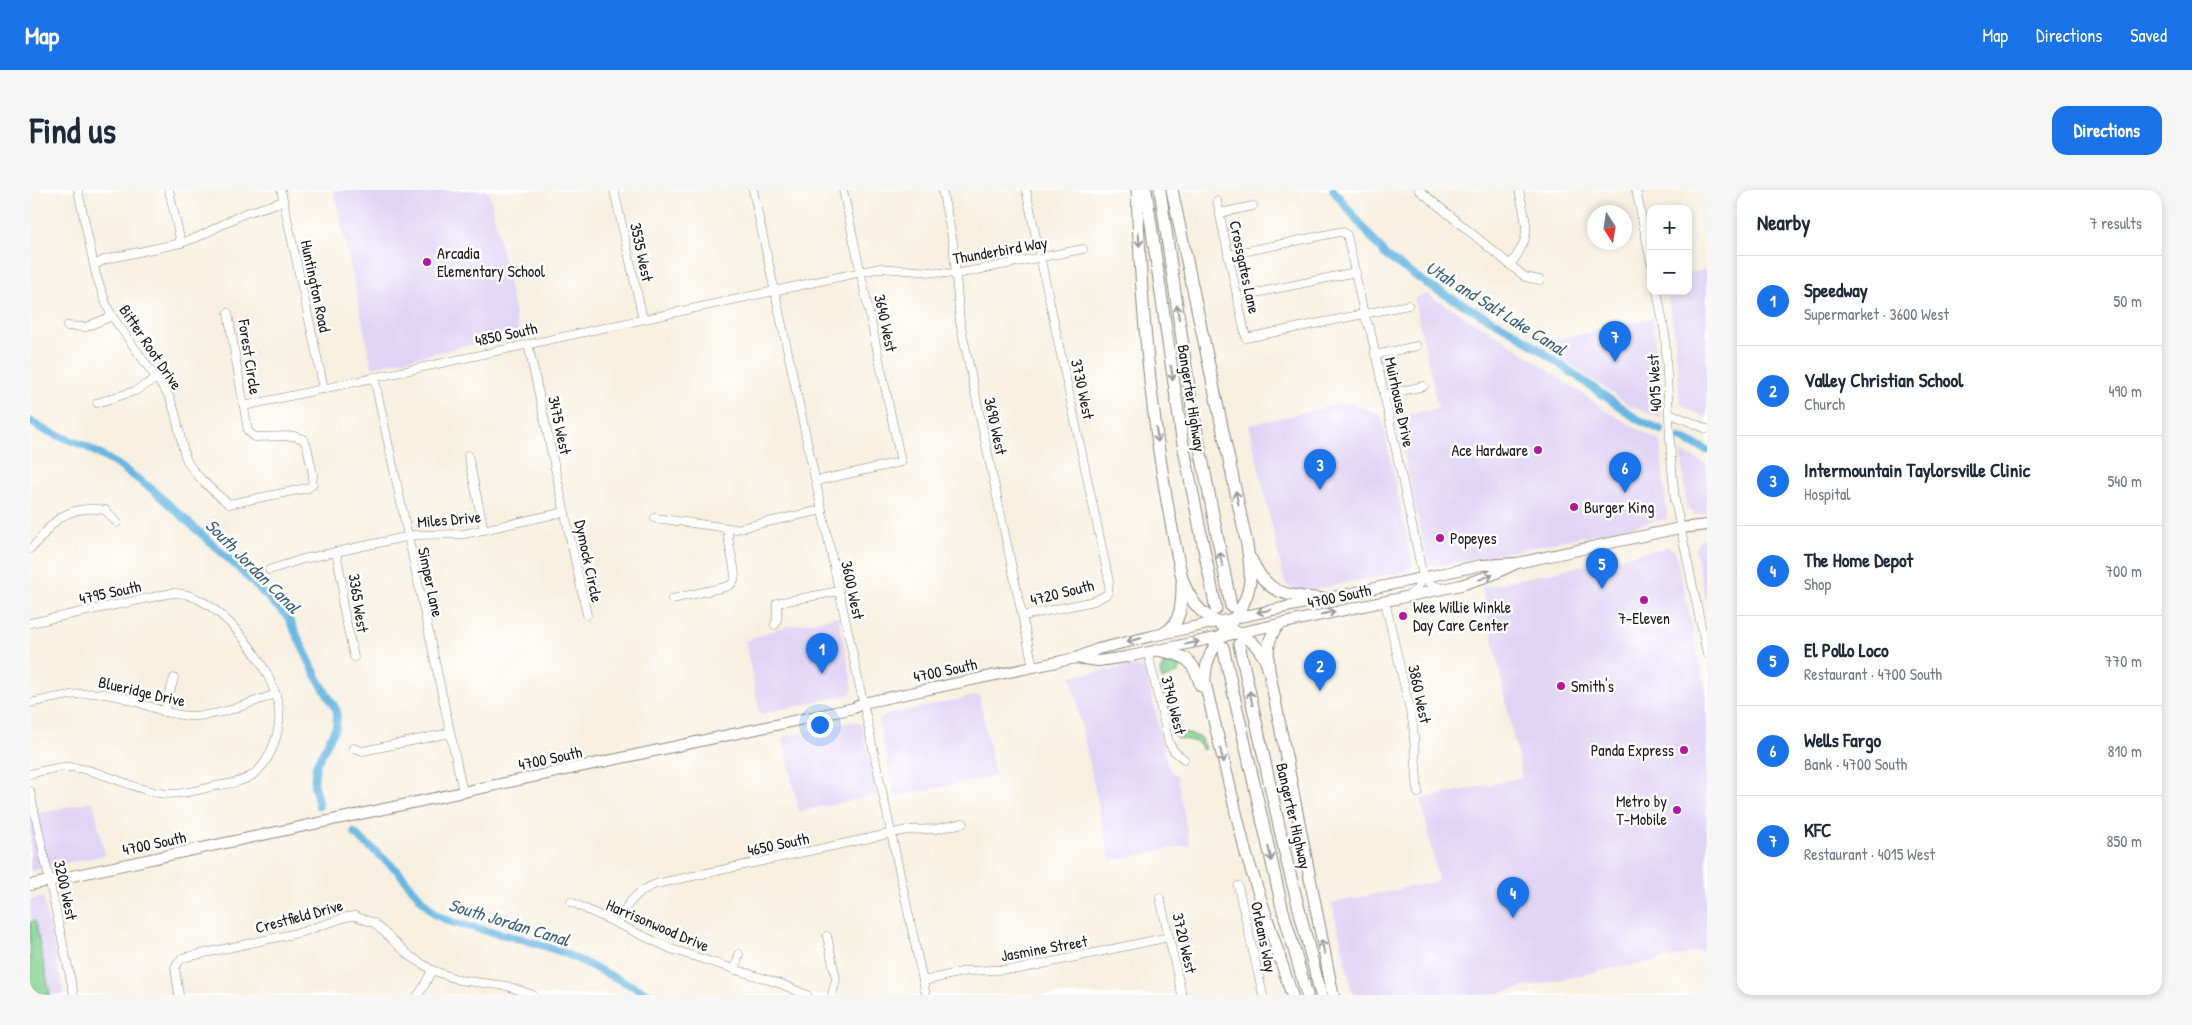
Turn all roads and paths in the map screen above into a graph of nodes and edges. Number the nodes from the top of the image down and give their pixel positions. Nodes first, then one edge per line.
1 (78, 190) edge
2 (169, 190) edge
3 (281, 190) edge
4 (614, 190) edge
5 (753, 190) edge
6 (843, 190) edge
7 (942, 190) edge
8 (1026, 190) edge
9 (1137, 190) edge
10 (1146, 190) edge
11 (1160, 190) edge
12 (1172, 190) edge
13 (1419, 190) edge
14 (1519, 190) edge
15 (1636, 190) edge
16 (284, 201) junction
17 (1217, 201) dead end
18 (1253, 206) dead end
19 (1220, 213) junction
20 (181, 243) junction
21 (1083, 249) dead end
22 (1648, 250) edge
23 (1228, 255) junction
24 (1041, 258) junction
25 (95, 265) junction
26 (1510, 265) junction
27 (1356, 272) junction
28 (862, 273) junction
29 (956, 274) junction
30 (1540, 280) dead end
31 (775, 291) junction
32 (1658, 295) edge
33 (1237, 297) junction
34 (1408, 305) dead end
35 (228, 313) dead end
36 (1364, 314) junction
37 (112, 316) junction
38 (643, 320) junction
39 (68, 326) dead end
40 (528, 344) junction
41 (1417, 346) dead end
42 (1375, 355) junction
43 (374, 377) junction
44 (157, 378) junction
45 (1424, 386) dead end
46 (324, 389) junction
47 (1384, 395) junction
48 (97, 403) dead end
49 (244, 406) junction
50 (1669, 413) junction
51 (1707, 428) edge
52 (468, 455) dead end
53 (314, 480) joint
54 (816, 481) junction
55 (822, 510) junction
56 (565, 512) junction
57 (655, 518) dead end
58 (117, 523) dead end
59 (1707, 525) edge
60 (1680, 528) junction
61 (728, 529) junction
62 (484, 530) junction
63 (407, 537) junction
64 (1247, 545) junction
65 (30, 549) edge
66 (336, 552) junction
67 (1517, 563) junction
68 (268, 570) dead end
69 (1181, 572) junction
70 (1423, 577) junction
71 (1448, 588) junction
72 (839, 591) junction
73 (1108, 594) joint
74 (1403, 597) junction
75 (1324, 598) junction
76 (672, 599) dead end
77 (1385, 601) junction
78 (1231, 606) dead end
79 (1216, 609) dead end
80 (587, 615) dead end
81 (1023, 616) junction
82 (1216, 622) junction
83 (30, 623) edge
84 (1280, 624) junction
85 (775, 625) dead end
86 (1227, 632) junction
87 (1164, 633) junction
88 (1240, 638) junction
89 (1152, 651) junction
90 (1707, 654) edge
91 (354, 657) dead end
92 (1076, 658) junction
93 (1033, 667) junction
94 (1269, 670) junction
95 (174, 678) dead end
96 (276, 694) junction
97 (30, 703) edge
98 (864, 703) junction
99 (1211, 708) junction
100 (164, 712) junction
101 (450, 733) junction
102 (354, 748) dead end
103 (1184, 759) dead end
104 (30, 774) edge
105 (30, 791) edge
106 (463, 792) junction
107 (1418, 793) dead end
108 (963, 823) dead end
109 (892, 834) junction
110 (50, 881) junction
111 (30, 885) edge
112 (1238, 886) dead end
113 (1160, 898) dead end
114 (571, 902) dead end
115 (616, 924) junction
116 (828, 936) dead end
117 (1169, 937) junction
118 (740, 954) dead end
119 (432, 970) junction
120 (735, 970) junction
121 (923, 980) junction
122 (74, 995) edge
123 (179, 995) edge
124 (418, 995) edge
125 (533, 995) edge
126 (807, 995) edge
127 (832, 995) edge
128 (926, 995) edge
129 (1182, 995) edge
130 (1263, 995) edge
131 (1292, 995) edge
132 (1308, 995) edge
133 (1321, 995) edge
134 (1333, 995) edge

1 - 25 street, Bitter Root Drive
2 - 20 street
3 - 16 street, Huntington Road
4 - 38 street, 3535 West
5 - 31 street, 3600 West
6 - 28 street, 3640 West
7 - 29 street, 3690 West
8 - 24 street, 3730 West
9 -> 69 highway
10 -> 79 highway, Bangerter Highway
78 -> 11 highway, Bangerter Highway
64 -> 12 highway
13 - 26 street
14 - 26 street
15 - 22 street
16 - 20 street
16 - 46 street, Huntington Road
17 - 19 street, Crossgates Lane
18 - 19 street
19 - 23 street, Crossgates Lane
20 - 25 street
21 - 24 street, Thunderbird Way
23 - 27 street, Muirhouse Drive
23 - 33 street, Crossgates Lane
24 - 29 street, Thunderbird Way
24 - 73 street, 3730 West
25 - 37 street, Bitter Root Drive
26 - 30 street
27 - 33 street
27 - 36 street, Muirhouse Drive
28 - 29 street, Thunderbird Way
28 - 31 street, Thunderbird Way
28 - 54 street, 3640 West
29 - 81 street, 3690 West
31 - 38 street, 4850 South
31 - 54 street, 3600 West
32 - 50 street, 4015 West
33 - 36 street, Crossgates Lane
34 - 36 street
35 - 49 street, Forest Circle
36 - 42 street, Muirhouse Drive
37 - 39 street
37 - 44 street, Bitter Root Drive
38 - 40 street, 4850 South
40 - 43 street, 4850 South
40 - 56 street, 3475 West
41 - 42 street
42 - 47 street, Muirhouse Drive
43 - 46 street, 4850 South
43 - 63 street, Simper Lane
44 - 48 street
44 - 53 street, Bitter Root Drive
45 - 47 street
46 - 49 street, 4850 South
47 - 70 street, Muirhouse Drive
49 - 53 street, Forest Circle
50 - 51 street
50 - 60 street, 4015 West
52 - 62 street
54 - 55 street, 3600 West
55 - 61 street
55 - 72 street, 3600 West
56 - 62 street, Miles Drive
56 - 80 street, Dymock Circle
57 - 61 street
58 - 65 street
59 - 60 main road, 4700 South
60 - 67 main road, 4700 South
60 - 90 street, 4015 West
61 - 76 street
62 - 63 street, Miles Drive
63 - 66 street, Miles Drive
63 - 101 street, Simper Lane
64 - 75 highway
64 - 86 highway
66 - 68 street, Miles Drive
66 - 91 street, 3365 West
67 - 70 main road, 4700 South
71 -> 67 main road, 4700 South
69 - 82 highway
69 - 87 highway
70 - 71 street
70 - 74 street
70 - 75 main road, 4700 South
71 - 74 main road, 4700 South
72 - 85 street
72 - 98 street, 3600 West
73 - 81 street, 4720 South
74 - 77 main road, 4700 South
75 -> 86 main road, 4700 South
84 -> 77 main road, 4700 South
77 - 107 street, 3860 West
81 - 93 street, 3690 West
82 - 86 highway
82 - 87 main road, 4700 South
83 - 96 street, 4795 South
84 - 88 main road, 4700 South
84 - 94 highway
86 - 88 highway
89 -> 86 main road, 4700 South
86 - 99 highway
86 -> 132 highway, Bangerter Highway
87 -> 92 main road, 4700 South
88 - 94 highway
133 -> 88 highway, Bangerter Highway
89 - 92 main road, 4700 South
89 - 99 highway
89 - 103 street, 3740 West
92 - 93 main road, 4700 South
93 - 98 main road, 4700 South
134 -> 94 highway
95 - 100 street
96 - 100 street, Blueridge Drive
96 - 104 street
97 - 100 street, Blueridge Drive
98 - 106 main road, 4700 South
98 - 109 street, 3600 West
99 -> 131 highway
101 - 102 street
101 - 106 street, Simper Lane
105 - 110 street, 3200 West
106 - 110 main road, 4700 South
108 - 109 street, 4650 South
109 - 115 street, 4650 South
109 - 121 street, 3600 West
110 - 111 main road, 4700 South
110 - 122 street, 3200 West
112 - 130 street, Orleans Way
113 - 117 street, 3720 West
114 - 115 street, Harrisonwood Drive
115 - 120 street, Harrisonwood Drive
116 - 127 street
117 - 121 street, Jasmine Street
117 - 129 street, 3720 West
118 - 120 street
119 - 123 street, Crestfield Drive
119 - 124 street
119 - 125 street, Crestfield Drive
120 - 126 street, Harrisonwood Drive
121 - 128 street, 3600 West

